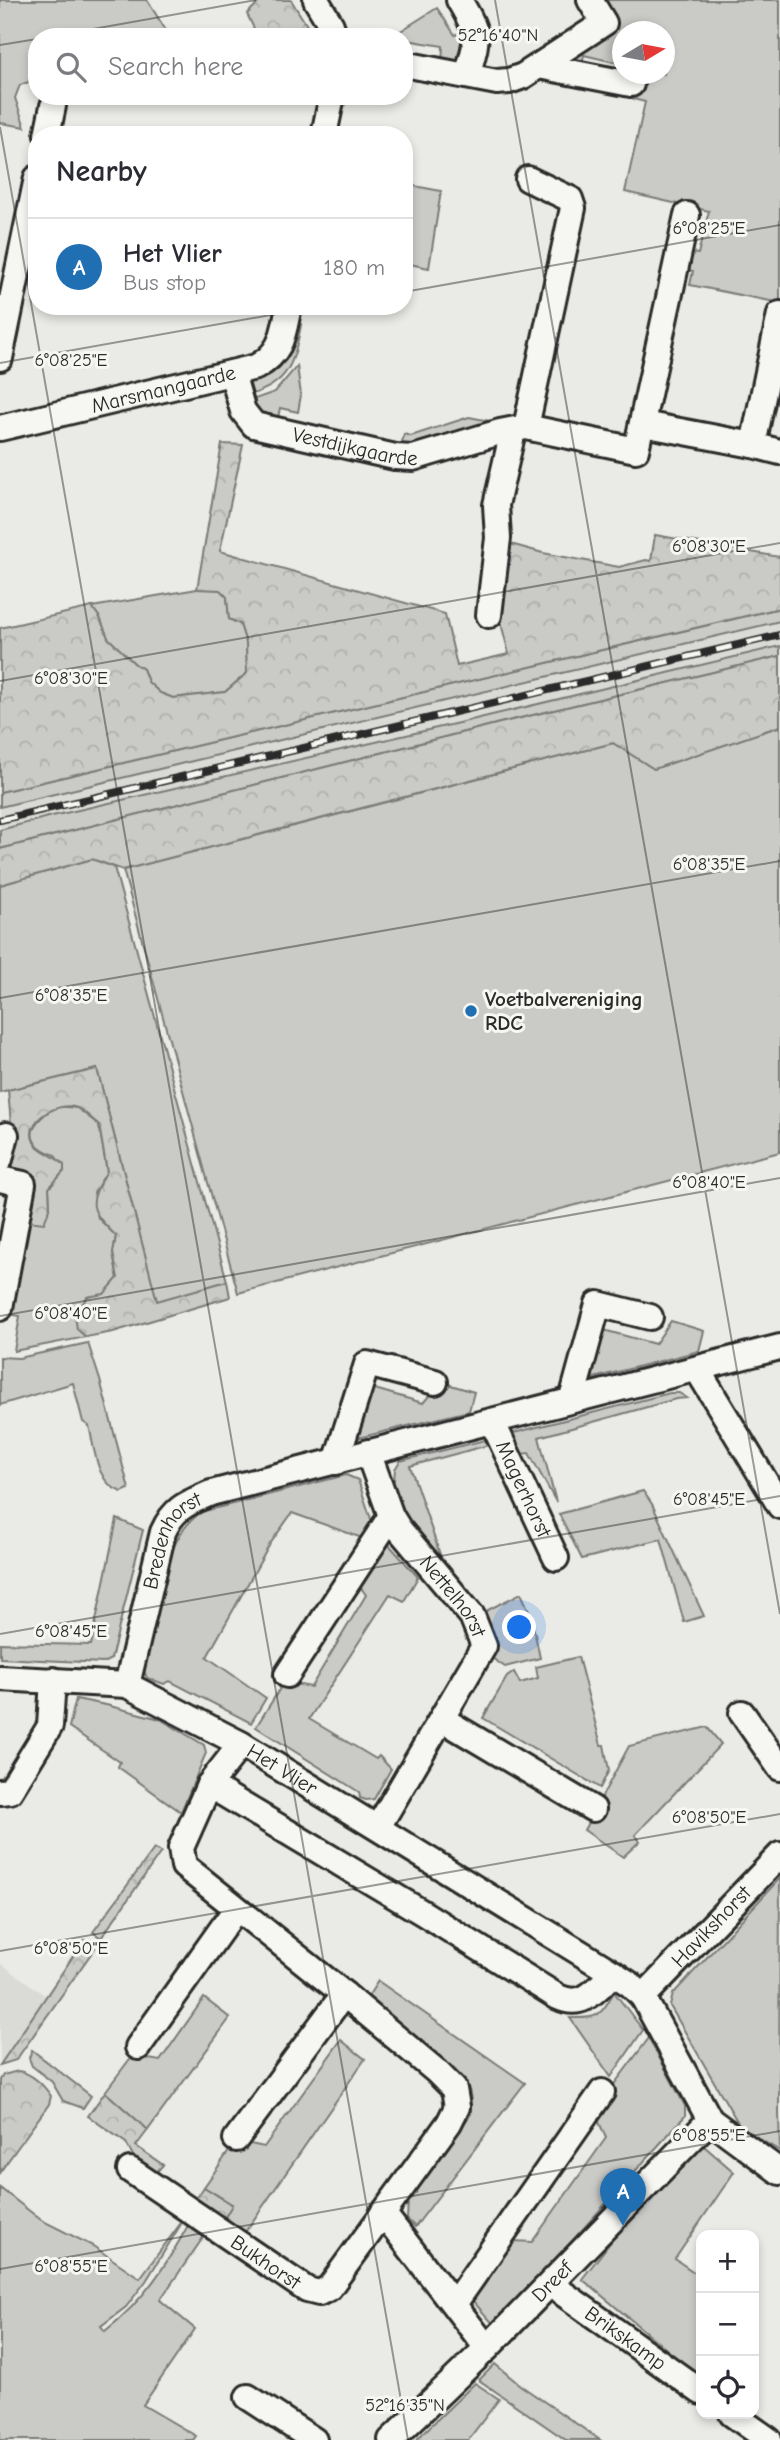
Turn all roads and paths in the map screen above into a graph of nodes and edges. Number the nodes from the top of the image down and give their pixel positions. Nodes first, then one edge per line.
1 (316, 0) edge
2 (459, 0) edge
3 (590, 0) edge
4 (332, 28) edge
5 (413, 66) edge
6 (539, 66) junction
7 (467, 76) junction
8 (612, 80) edge
9 (330, 105) edge
10 (53, 106) dead end
11 (49, 126) edge
12 (326, 126) edge
13 (528, 179) dead end
14 (687, 215) dead end
15 (28, 222) edge
16 (780, 314) edge
17 (287, 315) edge
18 (0, 358) edge
19 (232, 373) junction
20 (643, 424) junction
21 (0, 428) edge
22 (519, 429) junction
23 (753, 445) junction
24 (780, 452) edge
25 (489, 615) dead end
26 (6, 1135) dead end
27 (0, 1159) edge
28 (0, 1179) edge
29 (0, 1308) edge
30 (650, 1317) dead end
31 (780, 1347) edge
32 (697, 1369) junction
33 (435, 1382) dead end
34 (572, 1399) junction
35 (492, 1421) junction
36 (368, 1452) junction
37 (336, 1462) junction
38 (780, 1507) edge
39 (391, 1516) junction
40 (556, 1558) dead end
41 (287, 1675) dead end
42 (0, 1678) edge
43 (53, 1680) junction
44 (127, 1685) junction
45 (742, 1713) dead end
46 (442, 1719) junction
47 (241, 1744) junction
48 (780, 1768) edge
49 (209, 1785) junction
50 (0, 1792) edge
51 (593, 1809) dead end
52 (378, 1827) junction
53 (780, 1855) edge
54 (236, 1909) junction
55 (613, 1973) junction
56 (344, 1994) junction
57 (643, 1997) junction
58 (138, 2047) dead end
59 (602, 2092) dead end
60 (710, 2120) junction
61 (236, 2139) dead end
62 (130, 2170) dead end
63 (780, 2172) edge
64 (383, 2213) junction
65 (550, 2284) junction
66 (454, 2304) junction
67 (487, 2348) junction
68 (696, 2388) edge
69 (248, 2397) dead end
70 (739, 2419) edge
71 (314, 2440) edge
72 (391, 2440) edge
73 (769, 2440) edge

1 - 4 street
2 - 7 street
3 - 6 street
5 - 7 street
6 - 7 street
6 - 8 street
9 - 12 street
10 - 11 street
13 - 22 street
14 - 20 street, Vestdijkgaarde
15 - 18 street
16 - 23 street
17 - 19 street, Marsmangaarde
19 - 21 street, Marsmangaarde
19 - 22 street, Vestdijkgaarde
20 - 22 street, Vestdijkgaarde
20 - 23 street
22 - 25 street
23 - 24 street
26 - 27 street
28 - 29 street
30 - 34 street
31 - 32 street, Bredenhorst
32 - 34 street, Bredenhorst
32 - 38 street
33 - 37 street
34 - 35 street, Bredenhorst
35 - 36 street, Bredenhorst
35 - 40 street, Magerhorst
36 - 37 street, Bredenhorst
36 - 39 street, Nettelhorst
37 - 44 street, Bredenhorst
39 - 41 street
39 - 46 street, Nettelhorst
42 - 43 street, Het Vlier
43 - 44 street, Het Vlier
43 - 50 street
44 - 47 street, Het Vlier
45 - 48 street
46 - 51 street
46 - 52 street, Nettelhorst
47 - 49 street, Bukhorst
47 - 52 street, Het Vlier
49 - 54 street, Bukhorst
49 - 55 street
52 - 55 street, Het Vlier
53 - 57 street, Havikshorst
54 - 56 street, Bukhorst
54 - 58 street
55 - 57 street, Het Vlier
56 - 61 street
56 - 64 street, Bukhorst
57 - 60 street, Het Vlier
59 - 66 street
60 - 63 street, Het Vlier
60 - 65 street, Dreef
62 - 64 street, Bukhorst
64 - 66 street
65 - 67 street, Dreef
65 - 68 street, Brikskamp
66 - 67 street
67 - 72 street, Dreef
69 - 71 street
70 - 73 street

